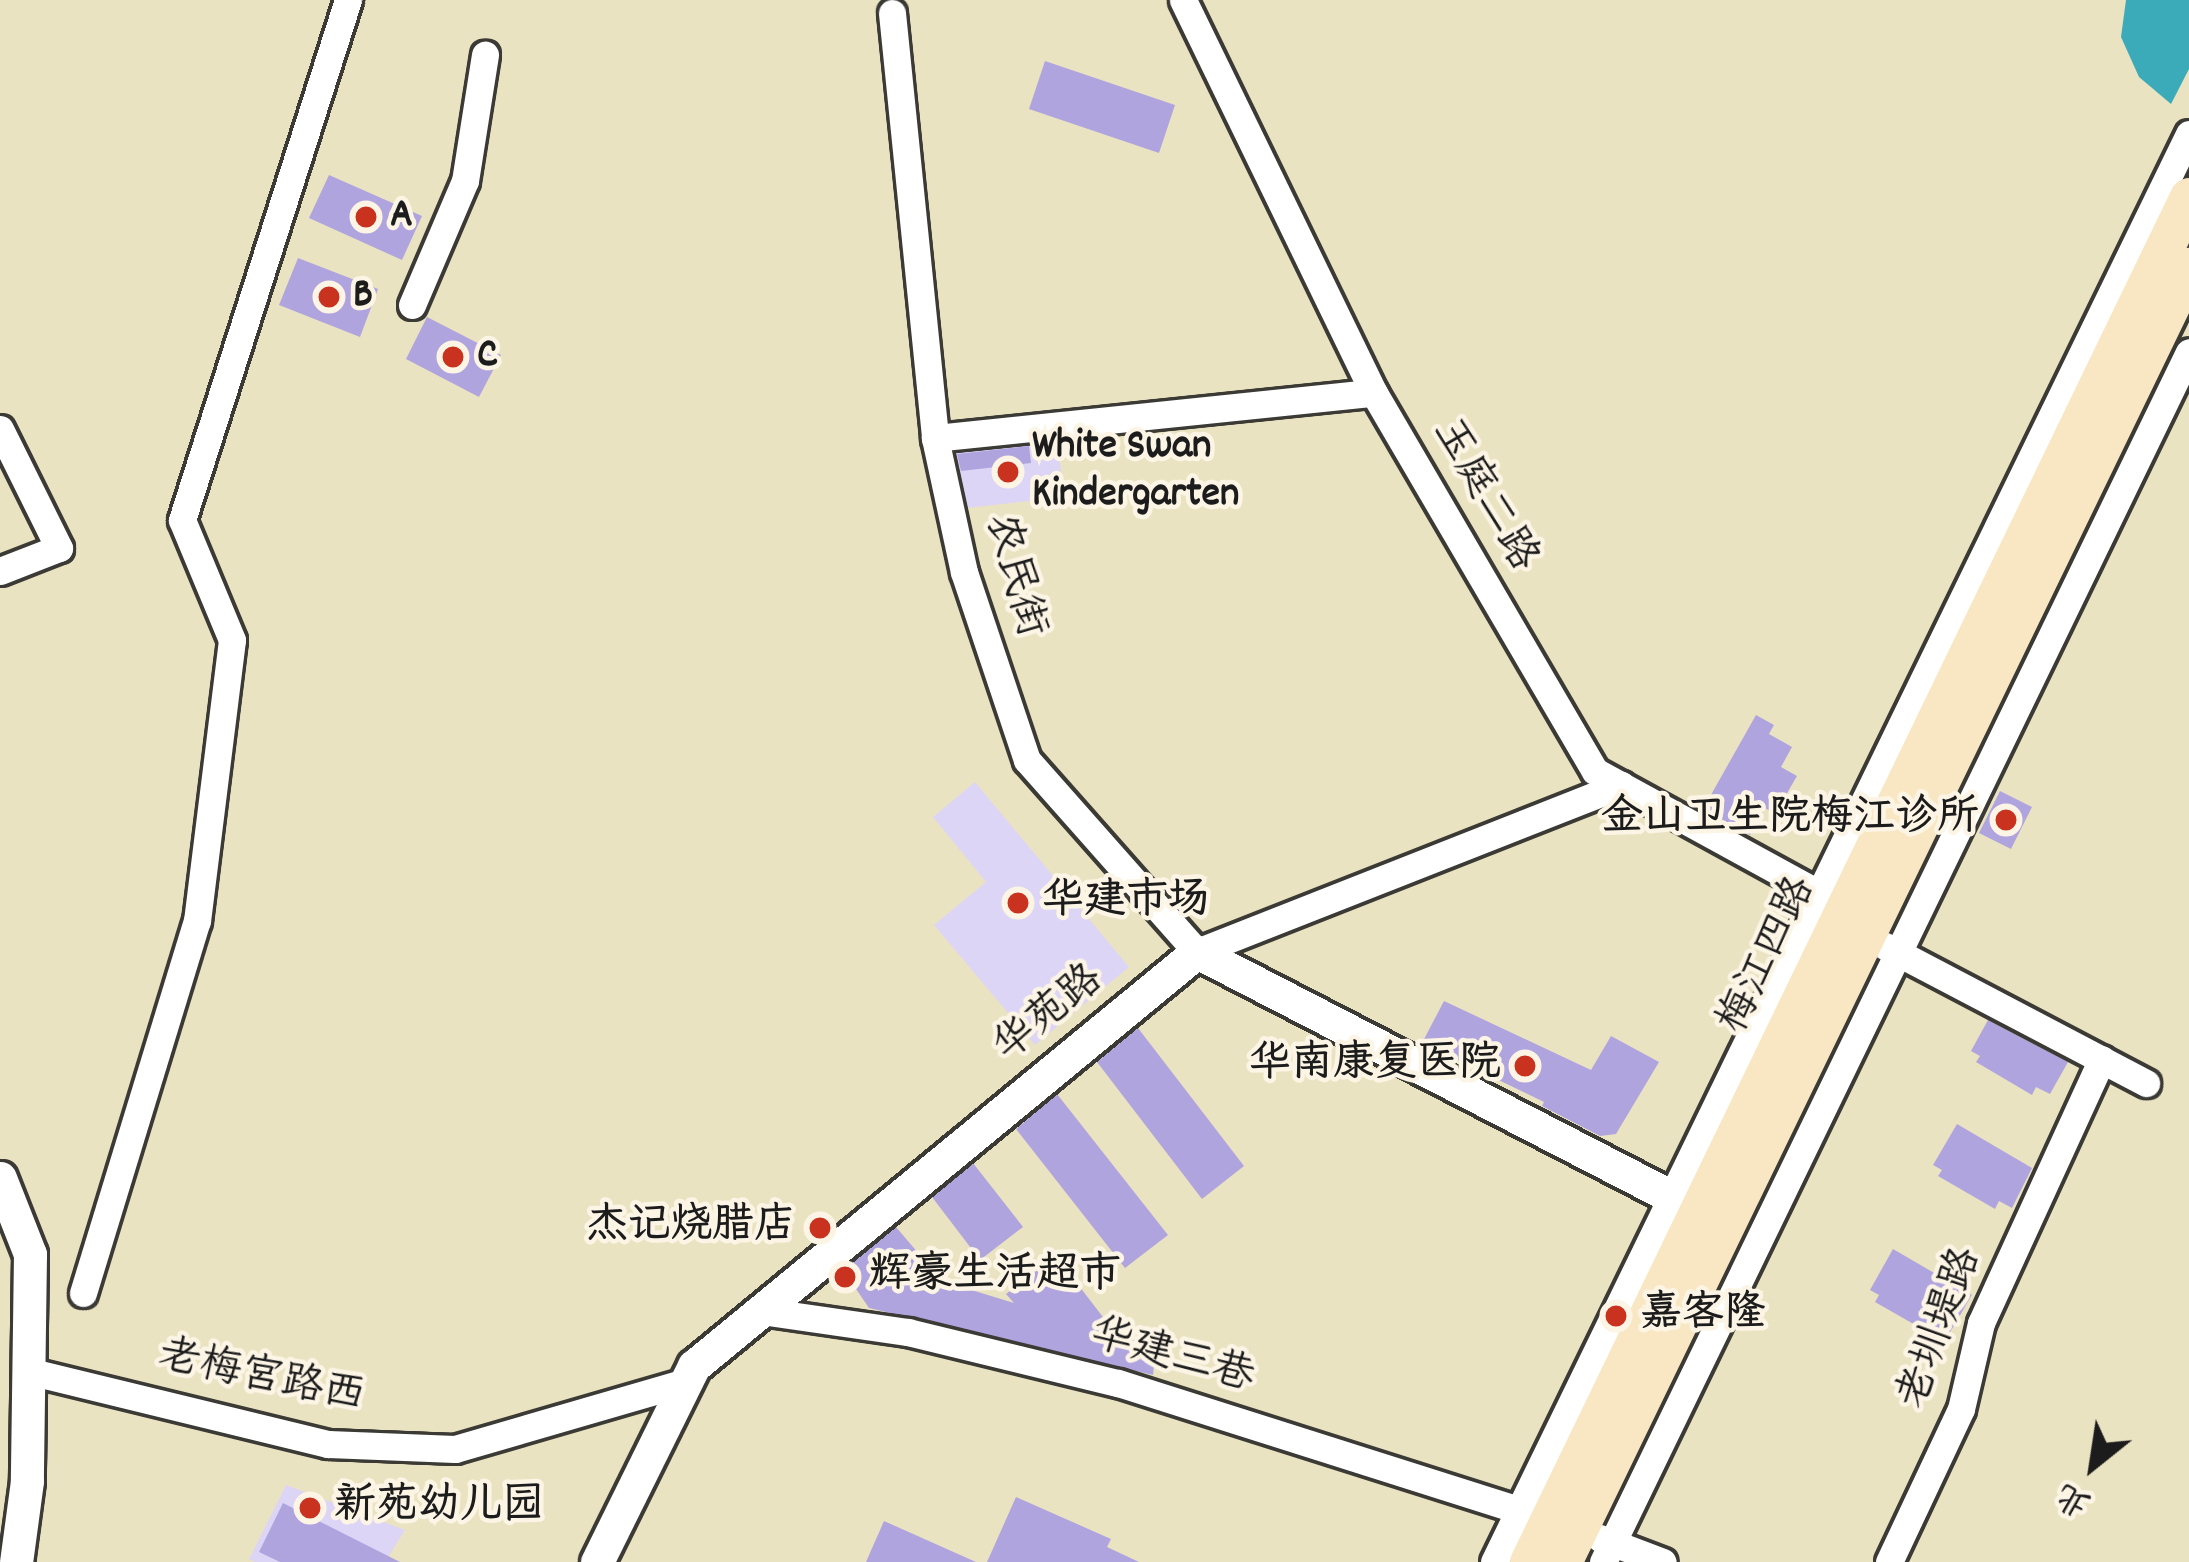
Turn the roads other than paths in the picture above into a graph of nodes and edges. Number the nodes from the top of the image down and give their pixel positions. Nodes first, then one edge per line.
1 (348, 0) edge
2 (1184, 0) edge
3 (892, 14) dead end
4 (485, 56) dead end
5 (2189, 134) edge
6 (2189, 197) edge
7 (2189, 267) edge
8 (412, 304) dead end
9 (2189, 352) edge
10 (1375, 393) junction
11 (0, 428) edge
12 (935, 438) junction
13 (0, 571) edge
14 (1621, 785) junction
15 (1842, 915) junction
16 (1197, 952) junction
17 (2102, 1059) junction
18 (2146, 1083) dead end
19 (0, 1178) edge
20 (1699, 1211) junction
21 (83, 1293) dead end
22 (761, 1311) junction
23 (28, 1371) junction
24 (686, 1382) junction
25 (1550, 1520) junction
26 (16, 1562) edge
27 (597, 1562) edge
28 (1494, 1562) edge
29 (1529, 1562) edge
30 (1562, 1562) edge
31 (1603, 1562) edge
32 (1664, 1562) edge
33 (1889, 1562) edge

1 - 21 street
2 - 10 street, 玉庭二路
3 - 12 street, 农民街
4 - 8 street
5 - 28 street
6 - 15 main road, 梅江四路
7 - 30 main road, 梅江四路
9 - 31 street
10 - 12 street
10 - 14 street, 玉庭二路
11 - 13 street
12 - 16 street, 农民街
14 - 15 street, 玉庭二路
14 - 16 street
15 - 17 street, 玉庭二路
15 - 20 main road, 梅江四路
16 - 20 street
16 - 22 street, 华苑路
17 - 18 street, 玉庭二路
17 - 33 street, 老圳堤路
19 - 23 street
20 - 25 main road, 梅江四路
22 - 24 street, 华苑路
22 - 25 street, 华建三巷
23 - 24 street, 老梅宮路西
23 - 26 street
24 - 27 street, 华苑路
25 - 29 main road, 梅江四路
25 - 32 street, 华建三巷

